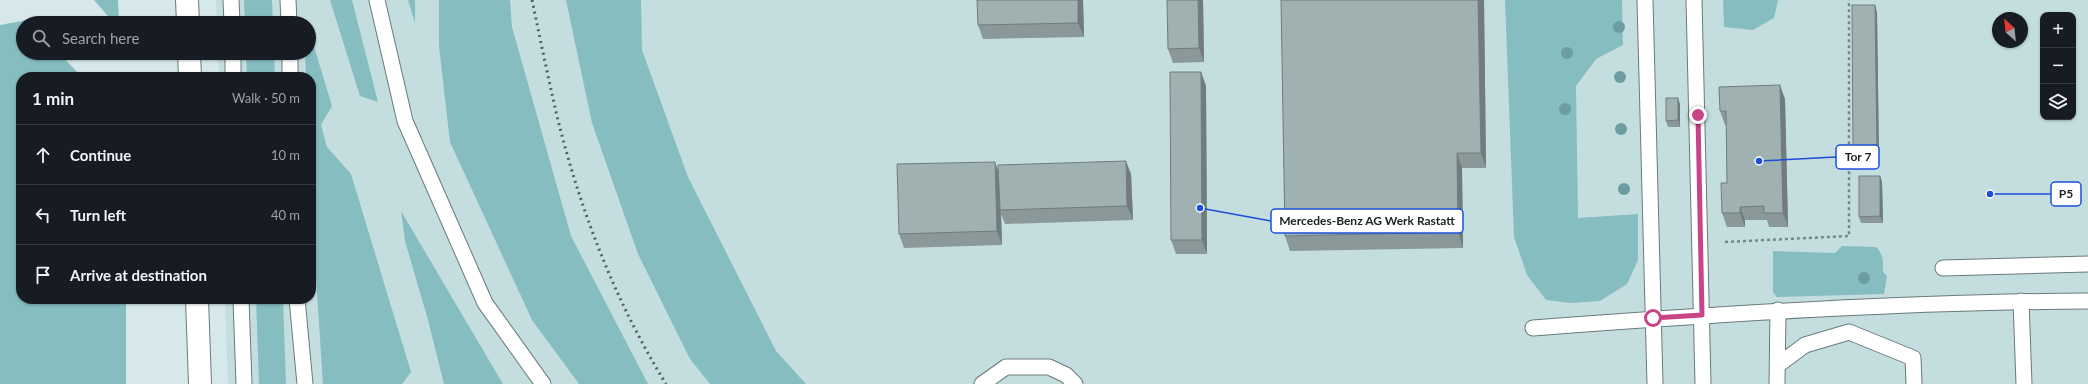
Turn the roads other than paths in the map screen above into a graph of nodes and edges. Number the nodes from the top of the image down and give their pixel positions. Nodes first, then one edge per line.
1 (187, 0) edge
2 (231, 0) edge
3 (288, 0) edge
4 (377, 0) edge
5 (1645, 0) edge
6 (1694, 0) edge
7 (188, 16) edge
8 (232, 16) edge
9 (289, 16) edge
10 (189, 60) edge
11 (233, 60) edge
12 (290, 60) edge
13 (190, 72) edge
14 (233, 72) edge
15 (290, 72) edge
16 (2088, 264) edge
17 (1943, 268) dead end
18 (2021, 301) junction
19 (2088, 301) edge
20 (197, 304) edge
21 (241, 304) edge
22 (297, 304) edge
23 (1778, 310) junction
24 (1702, 315) junction
25 (1653, 318) junction
26 (1533, 328) dead end
27 (1778, 366) junction
28 (200, 384) edge
29 (244, 384) edge
30 (305, 384) edge
31 (543, 384) edge
32 (982, 384) edge
33 (1075, 384) edge
34 (1655, 384) edge
35 (1703, 384) edge
36 (1777, 384) edge
37 (1914, 384) edge
38 (2024, 384) edge

1 - 7 street
2 - 8 lane
3 - 9 lane
4 - 31 lane
5 - 25 lane
6 - 24 lane
10 - 13 street
11 - 14 lane
12 - 15 lane
16 - 17 lane
18 - 19 lane
18 - 23 lane
18 - 38 lane
20 - 28 street
21 - 29 lane
22 - 30 lane
23 - 24 lane
23 - 27 lane
24 - 25 lane
24 - 35 lane
25 - 26 lane
25 - 34 lane
27 - 36 lane
27 - 37 lane
32 - 33 lane

